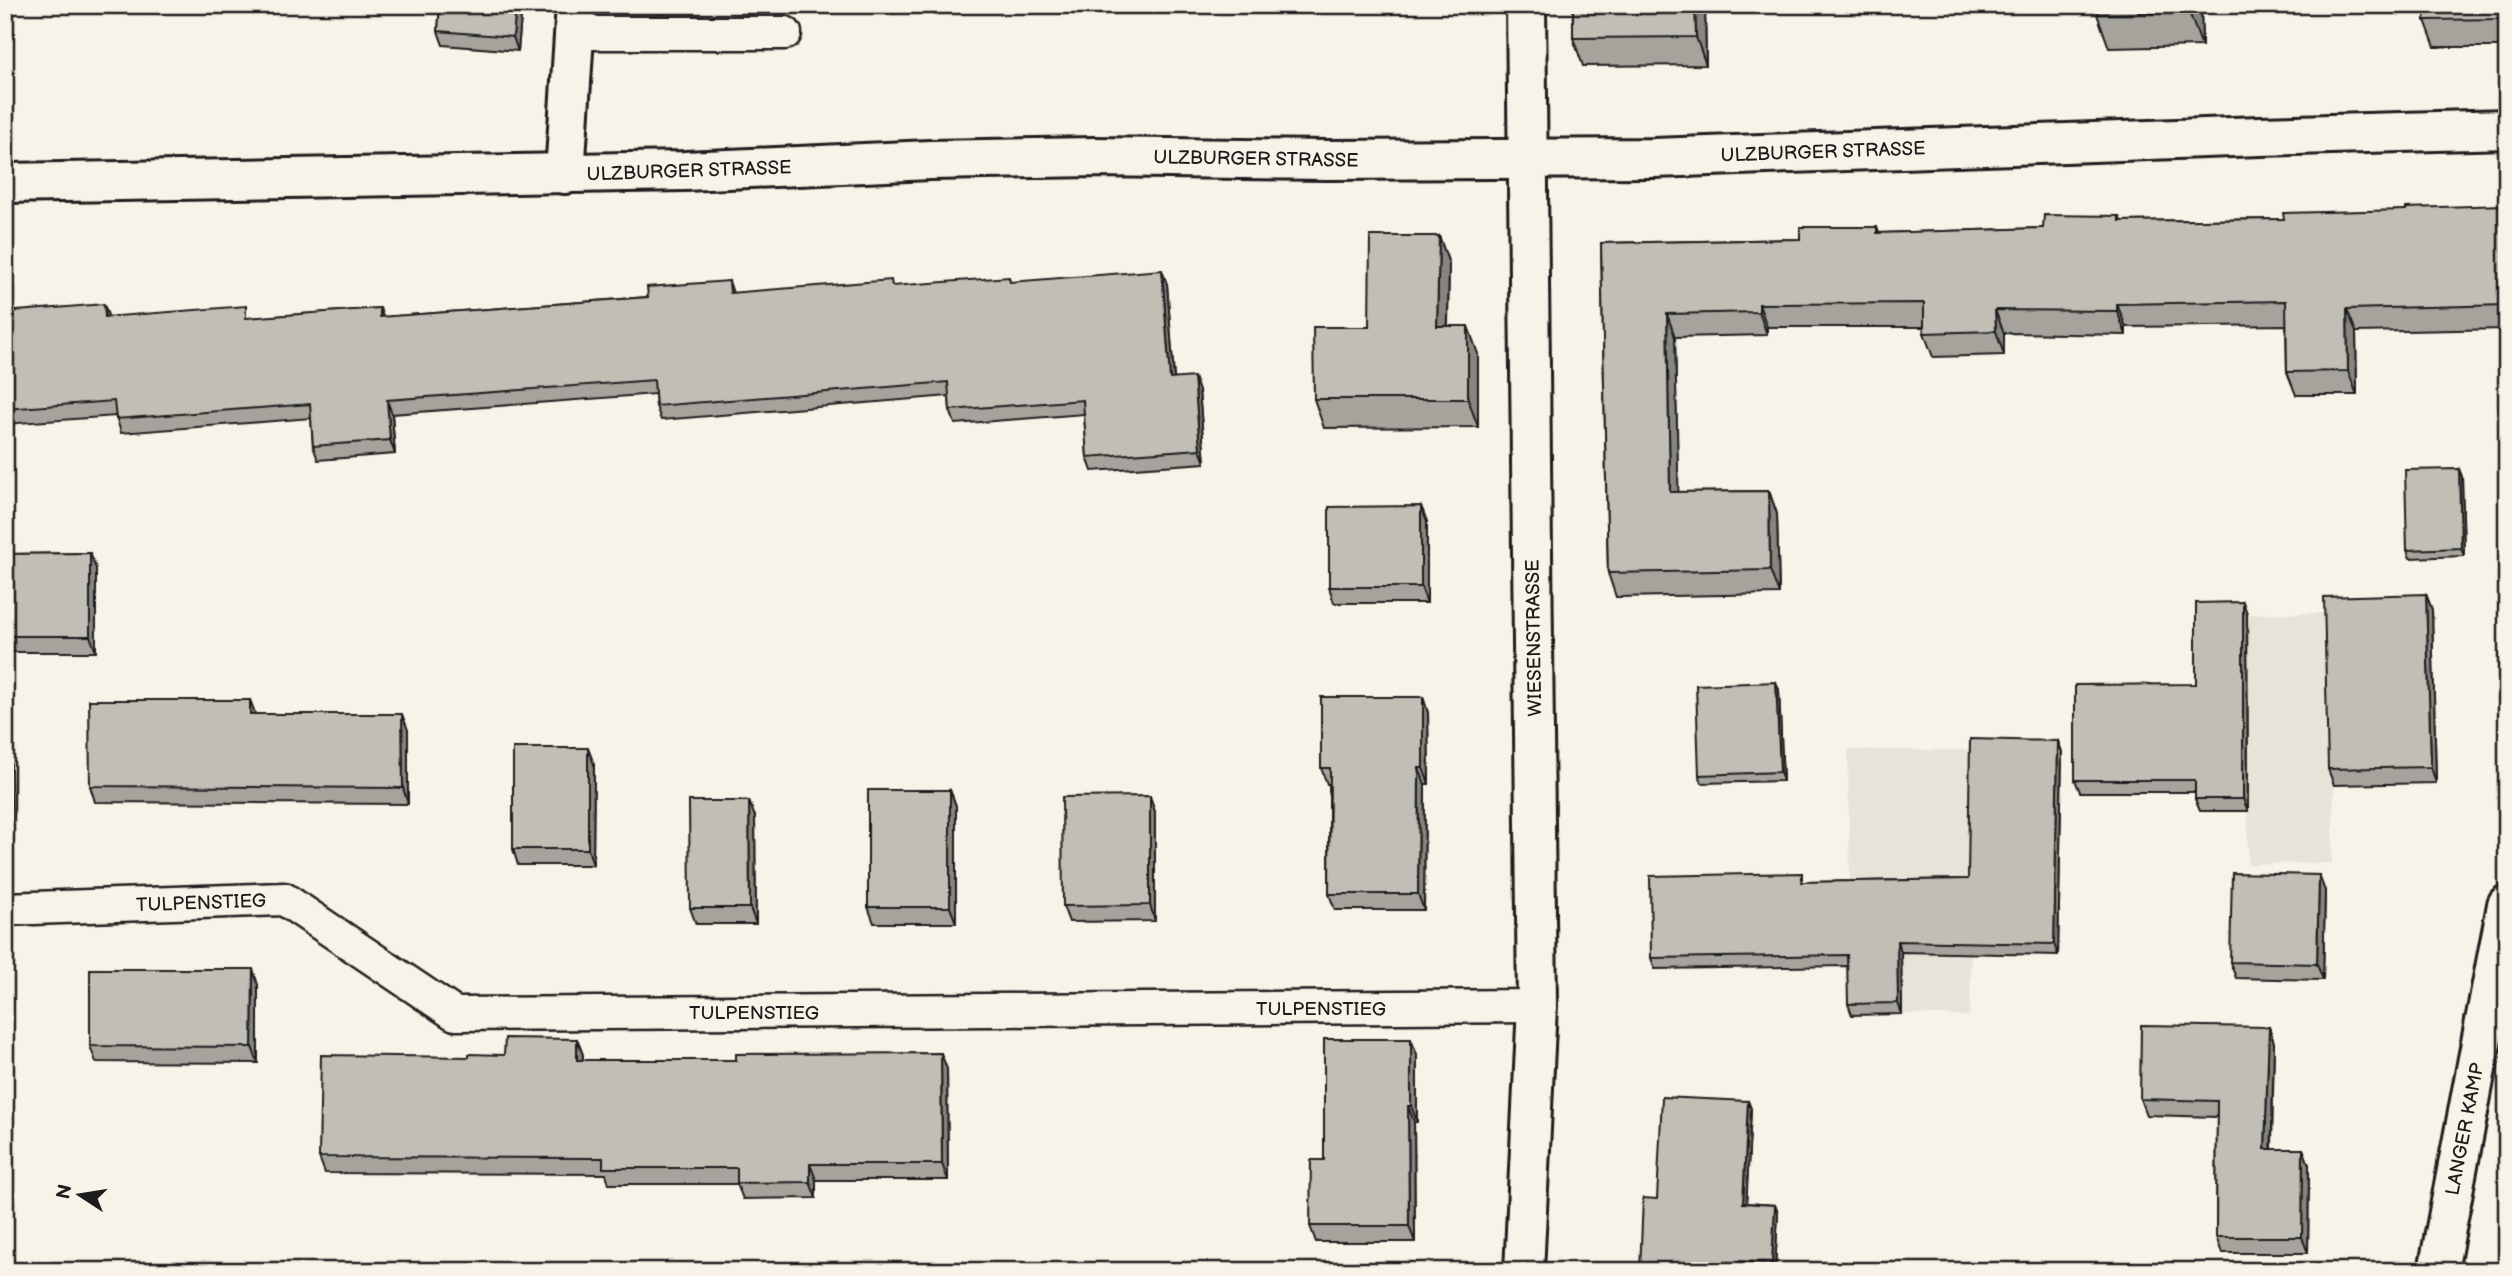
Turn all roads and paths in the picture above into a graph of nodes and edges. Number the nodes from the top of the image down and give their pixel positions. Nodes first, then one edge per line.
1 (1527, 5) edge
2 (575, 19) edge
3 (785, 33) dead end
4 (2507, 129) edge
5 (1528, 159) junction
6 (565, 174) junction
7 (5, 183) edge
8 (2507, 905) edge
9 (5, 909) edge
10 (1537, 1006) junction
11 (1524, 1271) edge
12 (2438, 1271) edge

1 - 5 main road, WIESENSTRASSE
2 - 3 lane
2 - 6 main road
4 - 5 main road, ULZBURGER STRASSE
5 - 6 main road, ULZBURGER STRASSE
5 - 10 main road, WIESENSTRASSE
6 - 7 main road, ULZBURGER STRASSE
8 - 12 main road, LANGER KAMP
9 - 10 lane, TULPENSTIEG
10 - 11 main road, WIESENSTRASSE

